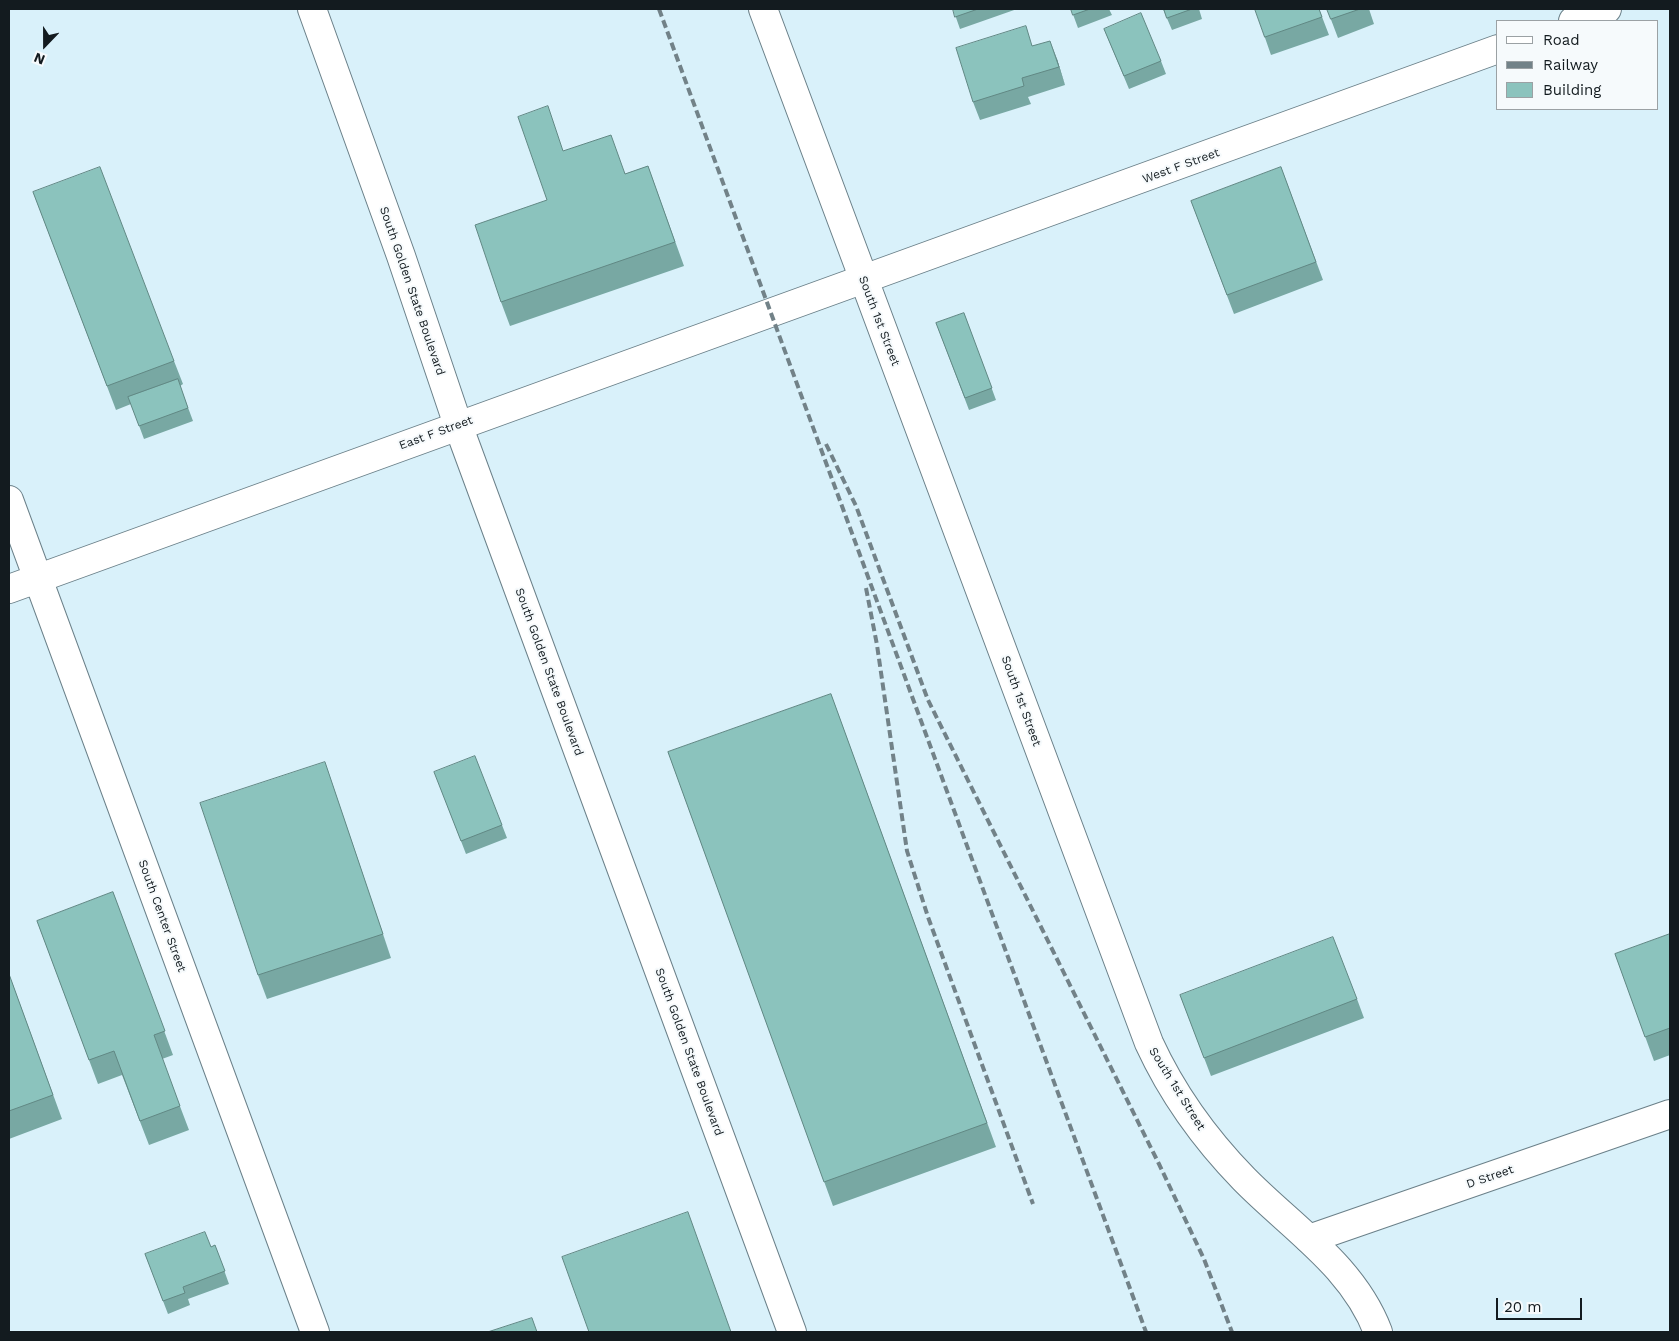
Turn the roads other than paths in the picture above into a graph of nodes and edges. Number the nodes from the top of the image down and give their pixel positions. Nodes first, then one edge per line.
1 (312, 9) edge
2 (763, 9) edge
3 (1607, 9) edge
4 (1576, 20) edge
5 (1496, 50) edge
6 (864, 280) junction
7 (458, 425) junction
8 (9, 500) edge
9 (38, 579) junction
10 (9, 589) edge
11 (1670, 1114) edge
12 (1309, 1239) junction
13 (315, 1332) edge
14 (792, 1332) edge
15 (1378, 1332) edge

1 - 7 street, South Golden State Boulevard
2 - 6 street, South 1st Street
3 - 4 street
5 - 6 street, West F Street
6 - 7 street, East F Street
6 - 12 street, South 1st Street
7 - 9 street, East F Street
7 - 14 street, South Golden State Boulevard
8 - 9 street, South Center Street
9 - 10 street, East F Street
9 - 13 street, South Center Street
11 - 12 street, D Street
12 - 15 street, South 1st Street

